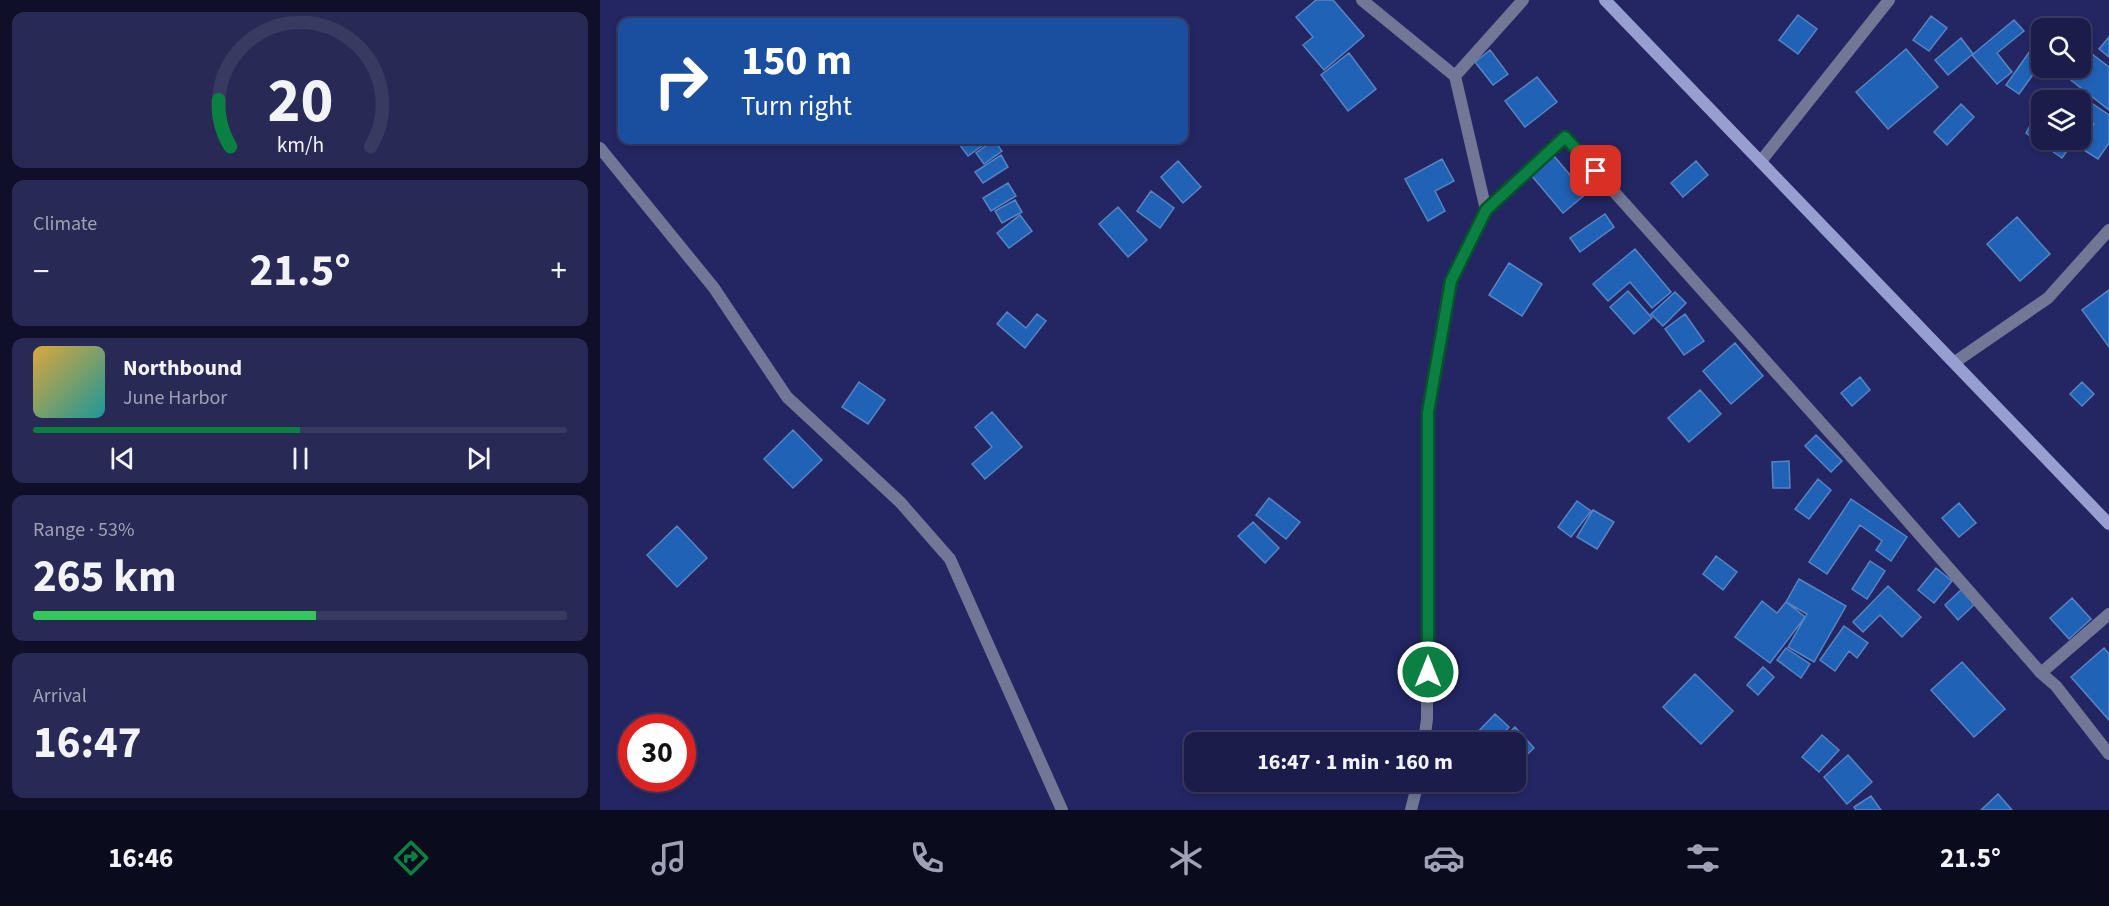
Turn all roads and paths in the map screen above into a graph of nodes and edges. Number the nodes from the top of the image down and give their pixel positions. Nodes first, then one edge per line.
1 (1362, 0) edge
2 (1523, 0) edge
3 (1605, 0) edge
4 (1889, 0) edge
5 (1455, 76) junction
6 (600, 148) edge
7 (1761, 160) junction
8 (1486, 210) junction
9 (2109, 230) edge
10 (1955, 362) junction
11 (2109, 524) edge
12 (2109, 614) edge
13 (2042, 673) junction
14 (1425, 732) edge
15 (2109, 754) edge
16 (1416, 792) edge
17 (1062, 810) edge
18 (1411, 810) edge

1 - 5 street
2 - 5 street
3 - 7 main road
4 - 7 street
5 - 8 street
6 - 17 street
7 - 10 main road
8 - 13 street
8 - 14 street
9 - 10 street
10 - 11 main road
12 - 13 street
13 - 15 street
16 - 18 street

